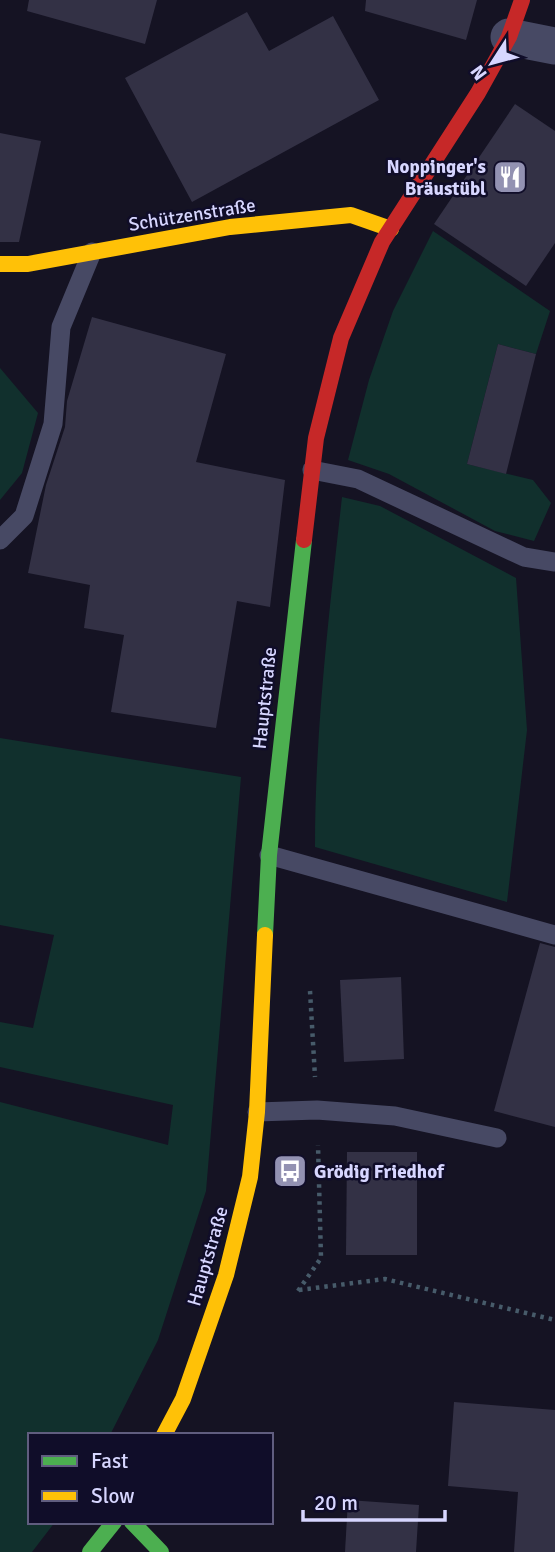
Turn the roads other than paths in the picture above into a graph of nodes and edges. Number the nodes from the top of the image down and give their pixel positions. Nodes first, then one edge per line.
1 (522, 0) edge
2 (509, 37) junction
3 (555, 46) edge
4 (391, 229) junction
5 (92, 252) junction
6 (0, 264) edge
7 (312, 470) junction
8 (0, 540) edge
9 (555, 562) edge
10 (269, 856) junction
11 (555, 935) edge
12 (257, 1112) junction
13 (497, 1138) dead end
14 (165, 1433) edge
15 (112, 1524) edge
16 (134, 1524) edge
17 (90, 1552) edge
18 (161, 1552) edge

1 - 2 main road, Hauptstraße
2 - 3 street
2 - 4 main road, Hauptstraße
4 - 5 main road, Schützenstraße
4 - 7 main road, Hauptstraße
5 - 6 main road, Schützenstraße
5 - 8 lane
7 - 9 lane
7 - 10 main road, Hauptstraße
10 - 11 lane
10 - 12 main road, Hauptstraße
12 - 13 lane
12 - 14 main road, Hauptstraße
15 - 17 main road
16 - 18 main road

